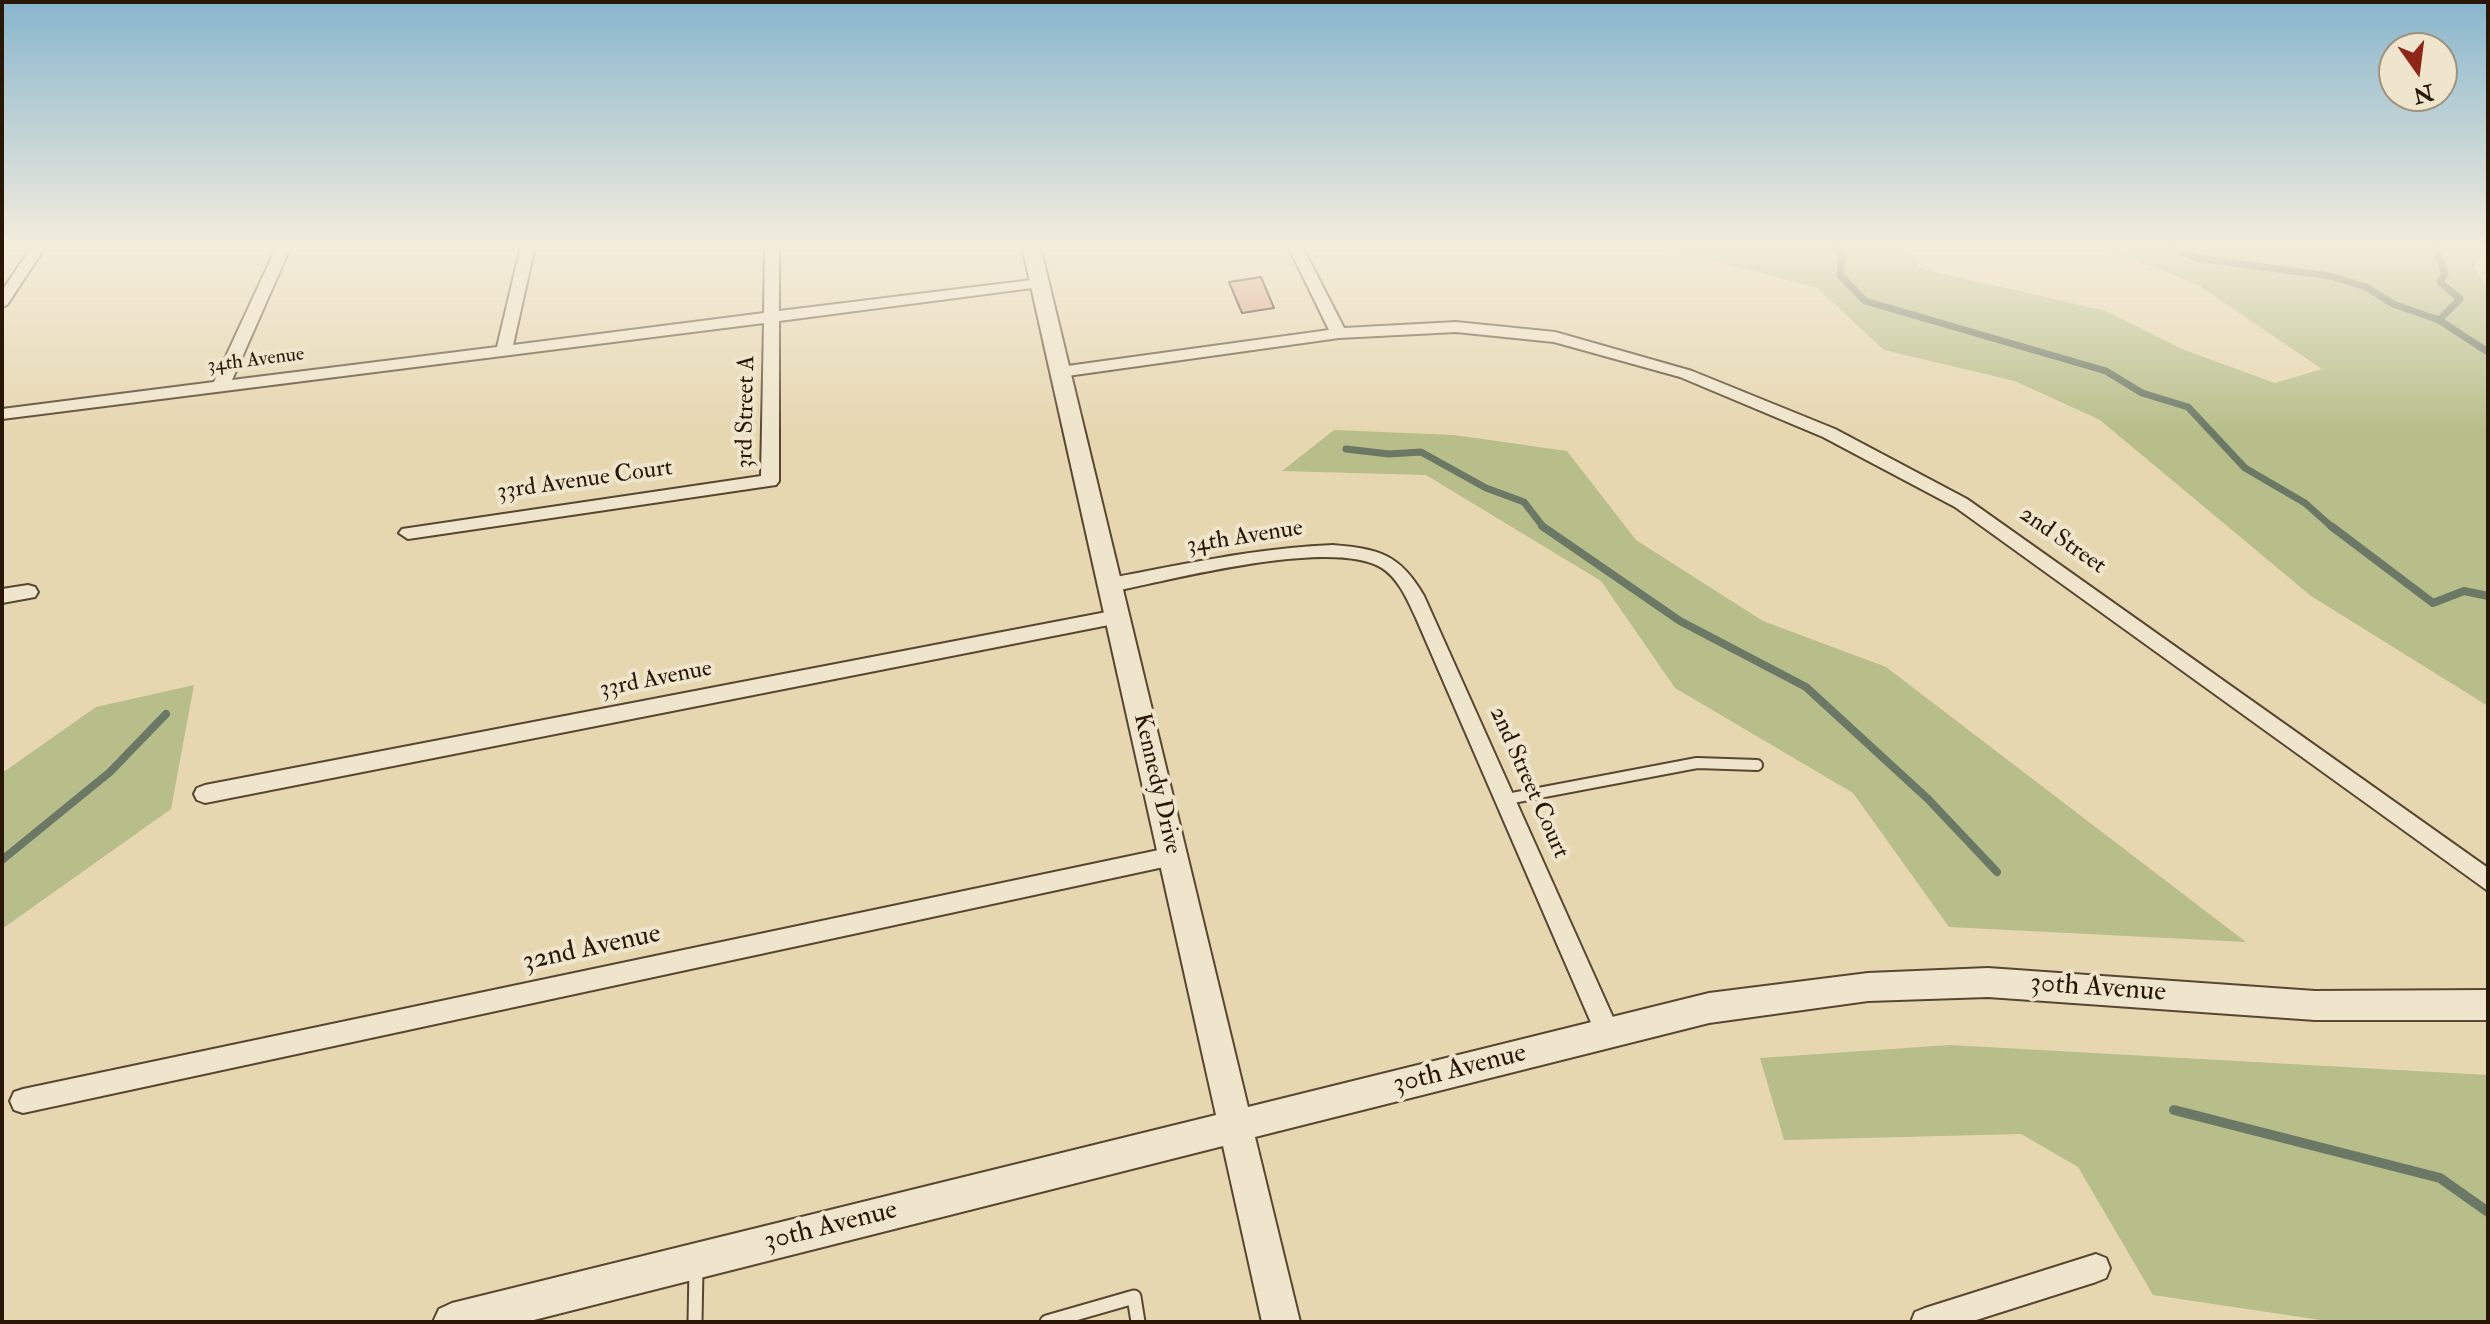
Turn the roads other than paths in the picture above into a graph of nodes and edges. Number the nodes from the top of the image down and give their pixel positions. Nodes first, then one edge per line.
1 (256, 308) edge
2 (514, 308) edge
3 (772, 308) edge
4 (839, 308) edge
5 (1046, 308) edge
6 (1326, 308) edge
7 (772, 316) junction
8 (1339, 333) junction
9 (504, 351) junction
10 (1060, 372) junction
11 (220, 388) junction
12 (2, 414) edge
13 (770, 481) joint
14 (408, 533) dead end
15 (1387, 562) joint
16 (1111, 585) junction
17 (28, 592) dead end
18 (2, 596) edge
19 (1117, 617) junction
20 (1757, 765) dead end
21 (205, 794) dead end
22 (1507, 799) junction
23 (1173, 856) junction
24 (2488, 881) edge
25 (2488, 1005) edge
26 (1608, 1033) junction
27 (23, 1101) dead end
28 (1233, 1127) junction
29 (696, 1261) junction
30 (2096, 1268) dead end
31 (452, 1322) edge
32 (695, 1322) edge
33 (1047, 1322) edge
34 (1138, 1322) edge
35 (1281, 1322) edge
36 (1925, 1322) edge

1 - 11 street
2 - 9 street
3 - 7 street, 3rd Street A
4 - 7 street, 34th Avenue
5 - 10 street, Kennedy Drive
6 - 8 street
7 - 9 street, 34th Avenue
7 - 13 street, 3rd Street A
8 - 10 street, 2nd Street
8 - 24 street, 2nd Street
9 - 11 street, 34th Avenue
10 - 16 street, Kennedy Drive
11 - 12 street, 34th Avenue
13 - 14 street, 33rd Avenue Court
15 - 16 street, 34th Avenue
15 - 22 street, 2nd Street Court
16 - 19 street, Kennedy Drive
17 - 18 street
19 - 21 street, 33rd Avenue
19 - 23 street, Kennedy Drive
20 - 22 lane
22 - 26 street, 2nd Street Court
23 - 27 street, 32nd Avenue
23 - 28 street, Kennedy Drive
25 - 26 street, 30th Avenue
26 - 28 street, 30th Avenue
28 - 29 street, 30th Avenue
28 - 35 street, Kennedy Drive
29 - 31 street, 30th Avenue
29 - 32 lane
30 - 36 street
33 - 34 lane

